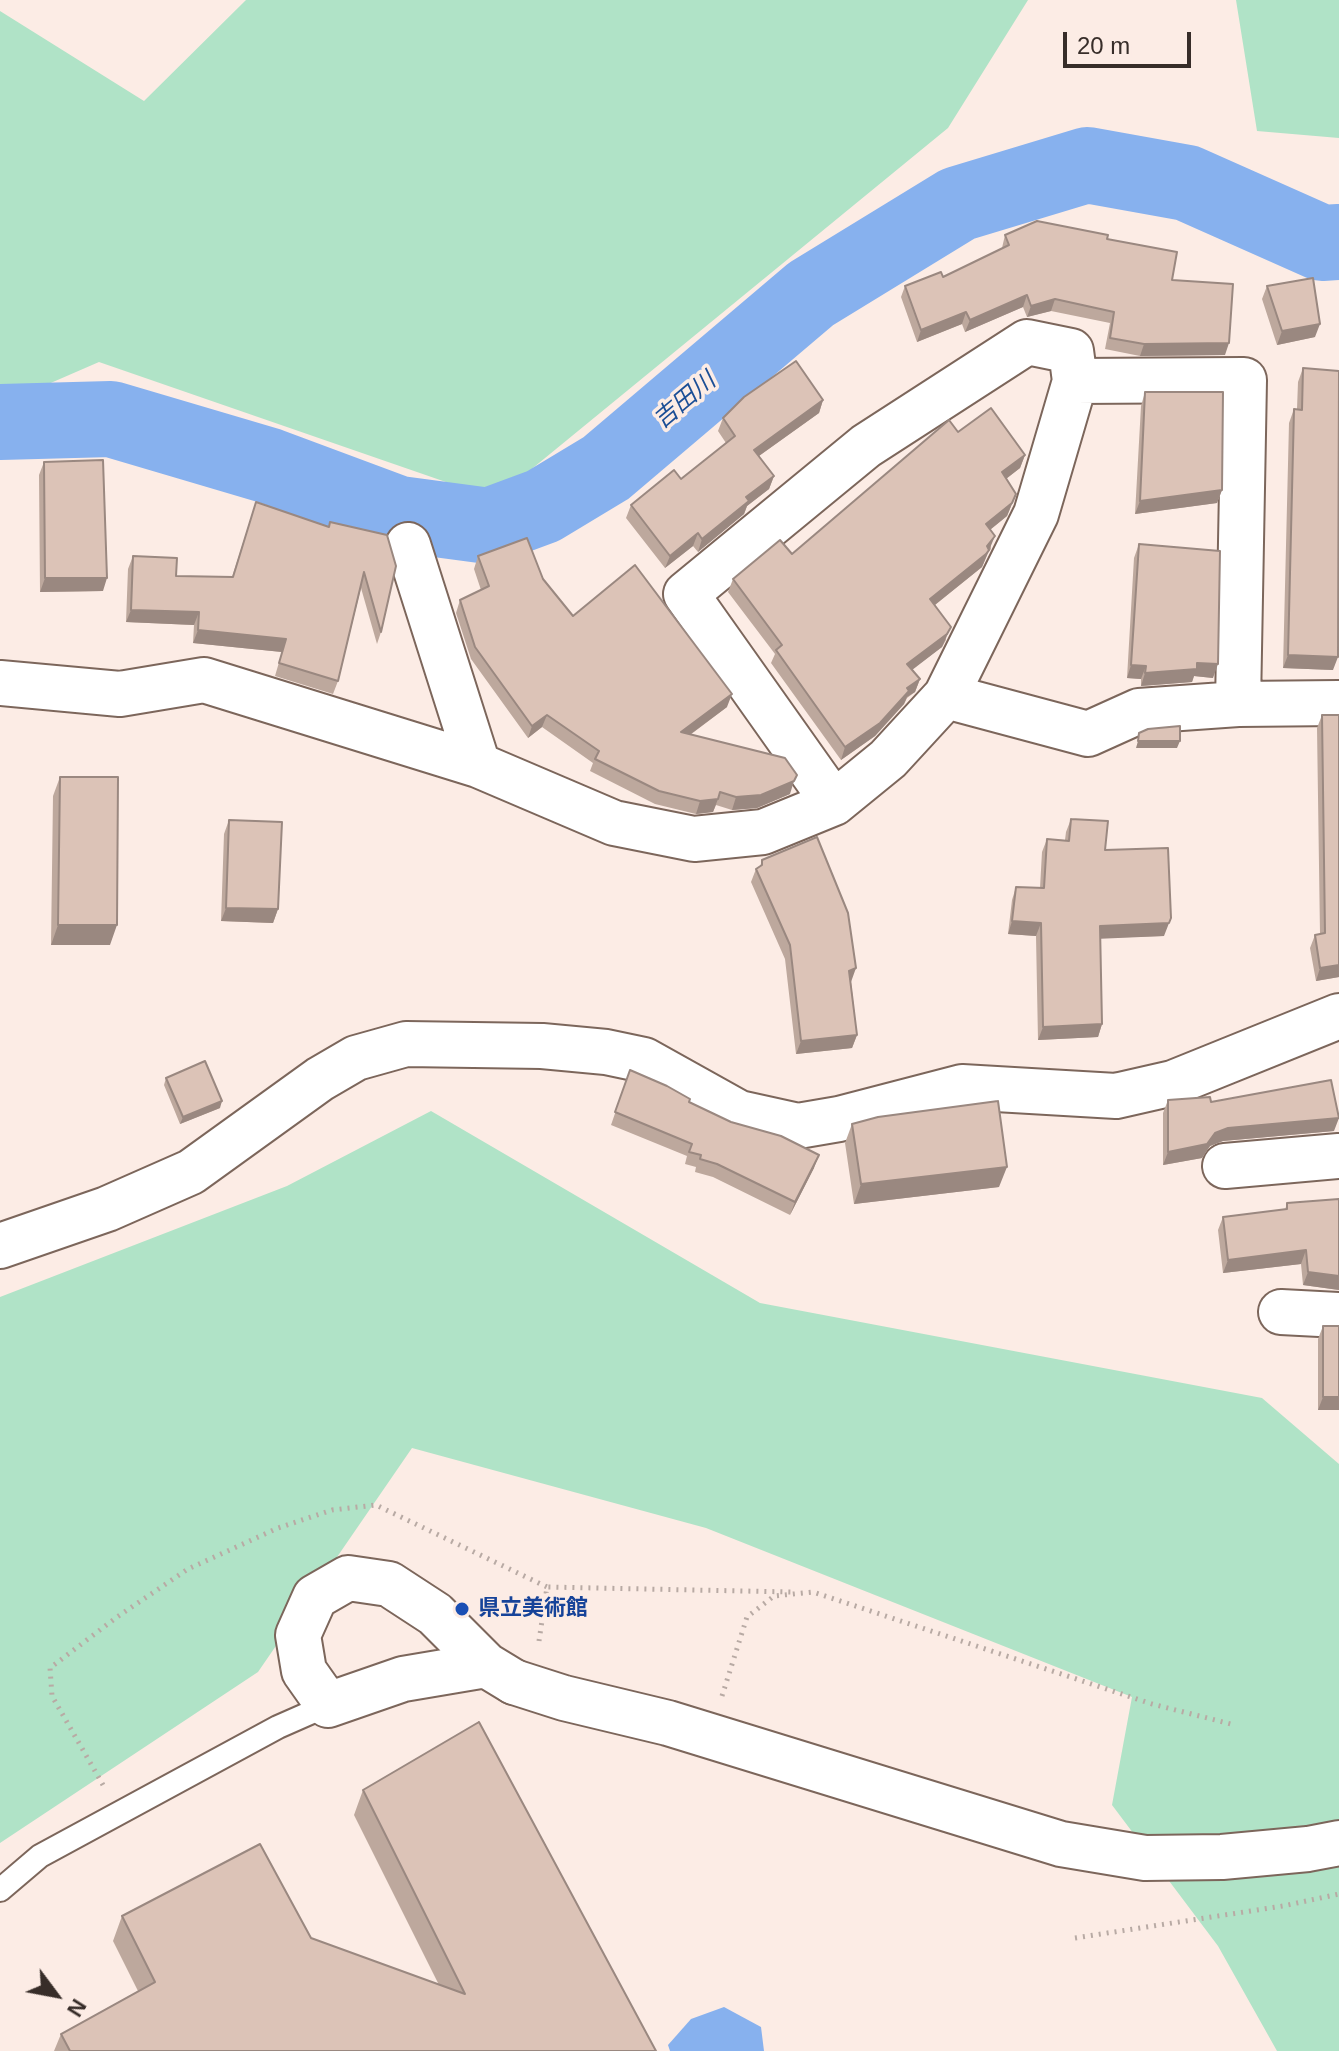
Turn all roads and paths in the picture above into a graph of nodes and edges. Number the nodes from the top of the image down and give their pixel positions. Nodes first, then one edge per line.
1 (1075, 381) junction
2 (408, 545) dead end
3 (0, 683) edge
4 (946, 696) junction
5 (1339, 703) edge
6 (1238, 704) junction
7 (478, 765) junction
8 (834, 803) junction
9 (1339, 1016) edge
10 (1339, 1156) edge
11 (1225, 1166) dead end
12 (0, 1246) edge
13 (1281, 1312) dead end
14 (1339, 1315) edge
15 (547, 1587) junction
16 (813, 1592) junction
17 (539, 1641) dead end
18 (500, 1674) junction
19 (328, 1705) junction
20 (1231, 1724) dead end
21 (709, 1736) junction
22 (119, 1813) junction
23 (1339, 1843) edge
24 (0, 1890) edge
25 (1339, 1894) edge
26 (1075, 1938) dead end

1 - 4 street
1 - 6 street
1 - 8 street
2 - 7 street
3 - 7 street
4 - 6 street
4 - 8 street
5 - 6 street
7 - 8 street
9 - 12 street
10 - 11 street
13 - 14 street
15 - 16 path
15 - 17 path
15 - 22 path
16 - 20 path
16 - 21 path
18 - 19 street
18 - 19 street
18 - 21 street
19 - 22 lane
21 - 23 street
22 - 24 lane
25 - 26 path

